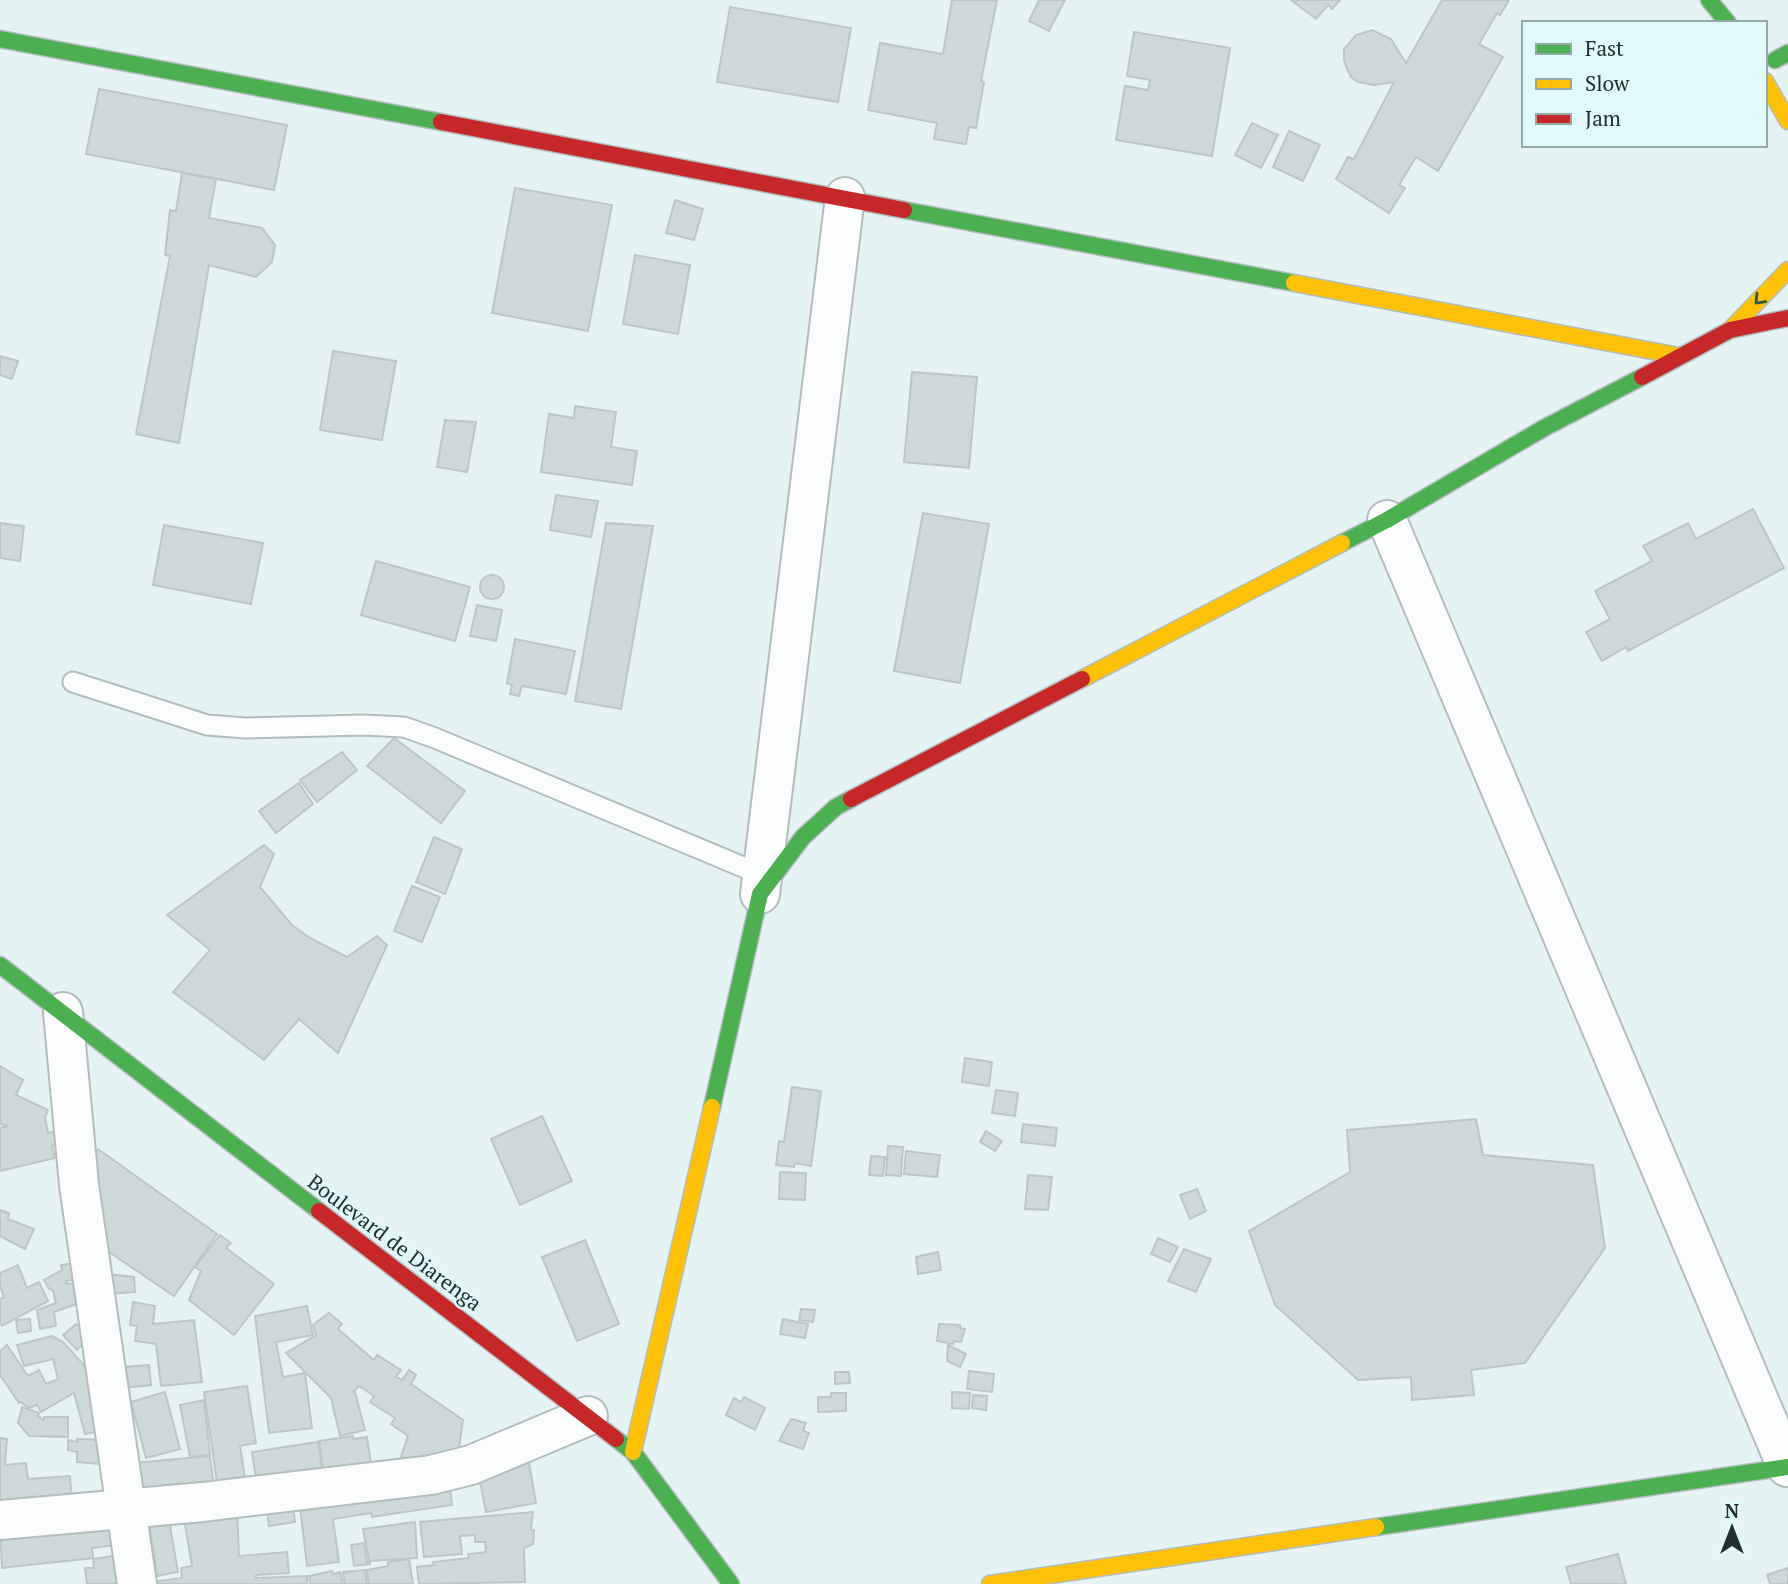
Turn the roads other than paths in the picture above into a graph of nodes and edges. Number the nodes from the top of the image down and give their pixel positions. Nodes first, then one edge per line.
1 (1709, 0) edge
2 (1726, 21) edge
3 (0, 39) edge
4 (1767, 84) edge
5 (1788, 121) edge
6 (845, 197) junction
7 (1788, 270) edge
8 (1788, 318) edge
9 (1730, 330) junction
10 (1679, 356) junction
11 (1387, 520) junction
12 (73, 682) dead end
13 (761, 885) junction
14 (0, 965) edge
15 (63, 1012) junction
16 (588, 1416) junction
17 (633, 1452) junction
18 (1787, 1467) edge
19 (127, 1508) junction
20 (0, 1520) edge
21 (137, 1584) edge
22 (731, 1584) edge
23 (990, 1584) edge

1 - 2 main road
3 - 6 main road
4 - 5 main road
6 - 10 main road
6 - 13 street
7 -> 9 main road
8 - 9 main road
9 - 10 main road
10 - 11 main road
11 - 13 main road
11 - 18 street
12 - 13 lane
13 - 17 main road
14 - 15 main road, Boulevard de Diarenga
15 - 16 main road, Boulevard de Diarenga
15 - 19 street
16 - 17 main road, Boulevard de Diarenga
16 - 19 street
17 - 22 main road, Boulevard de Diarenga
18 - 23 main road
19 - 20 street
19 - 21 street

